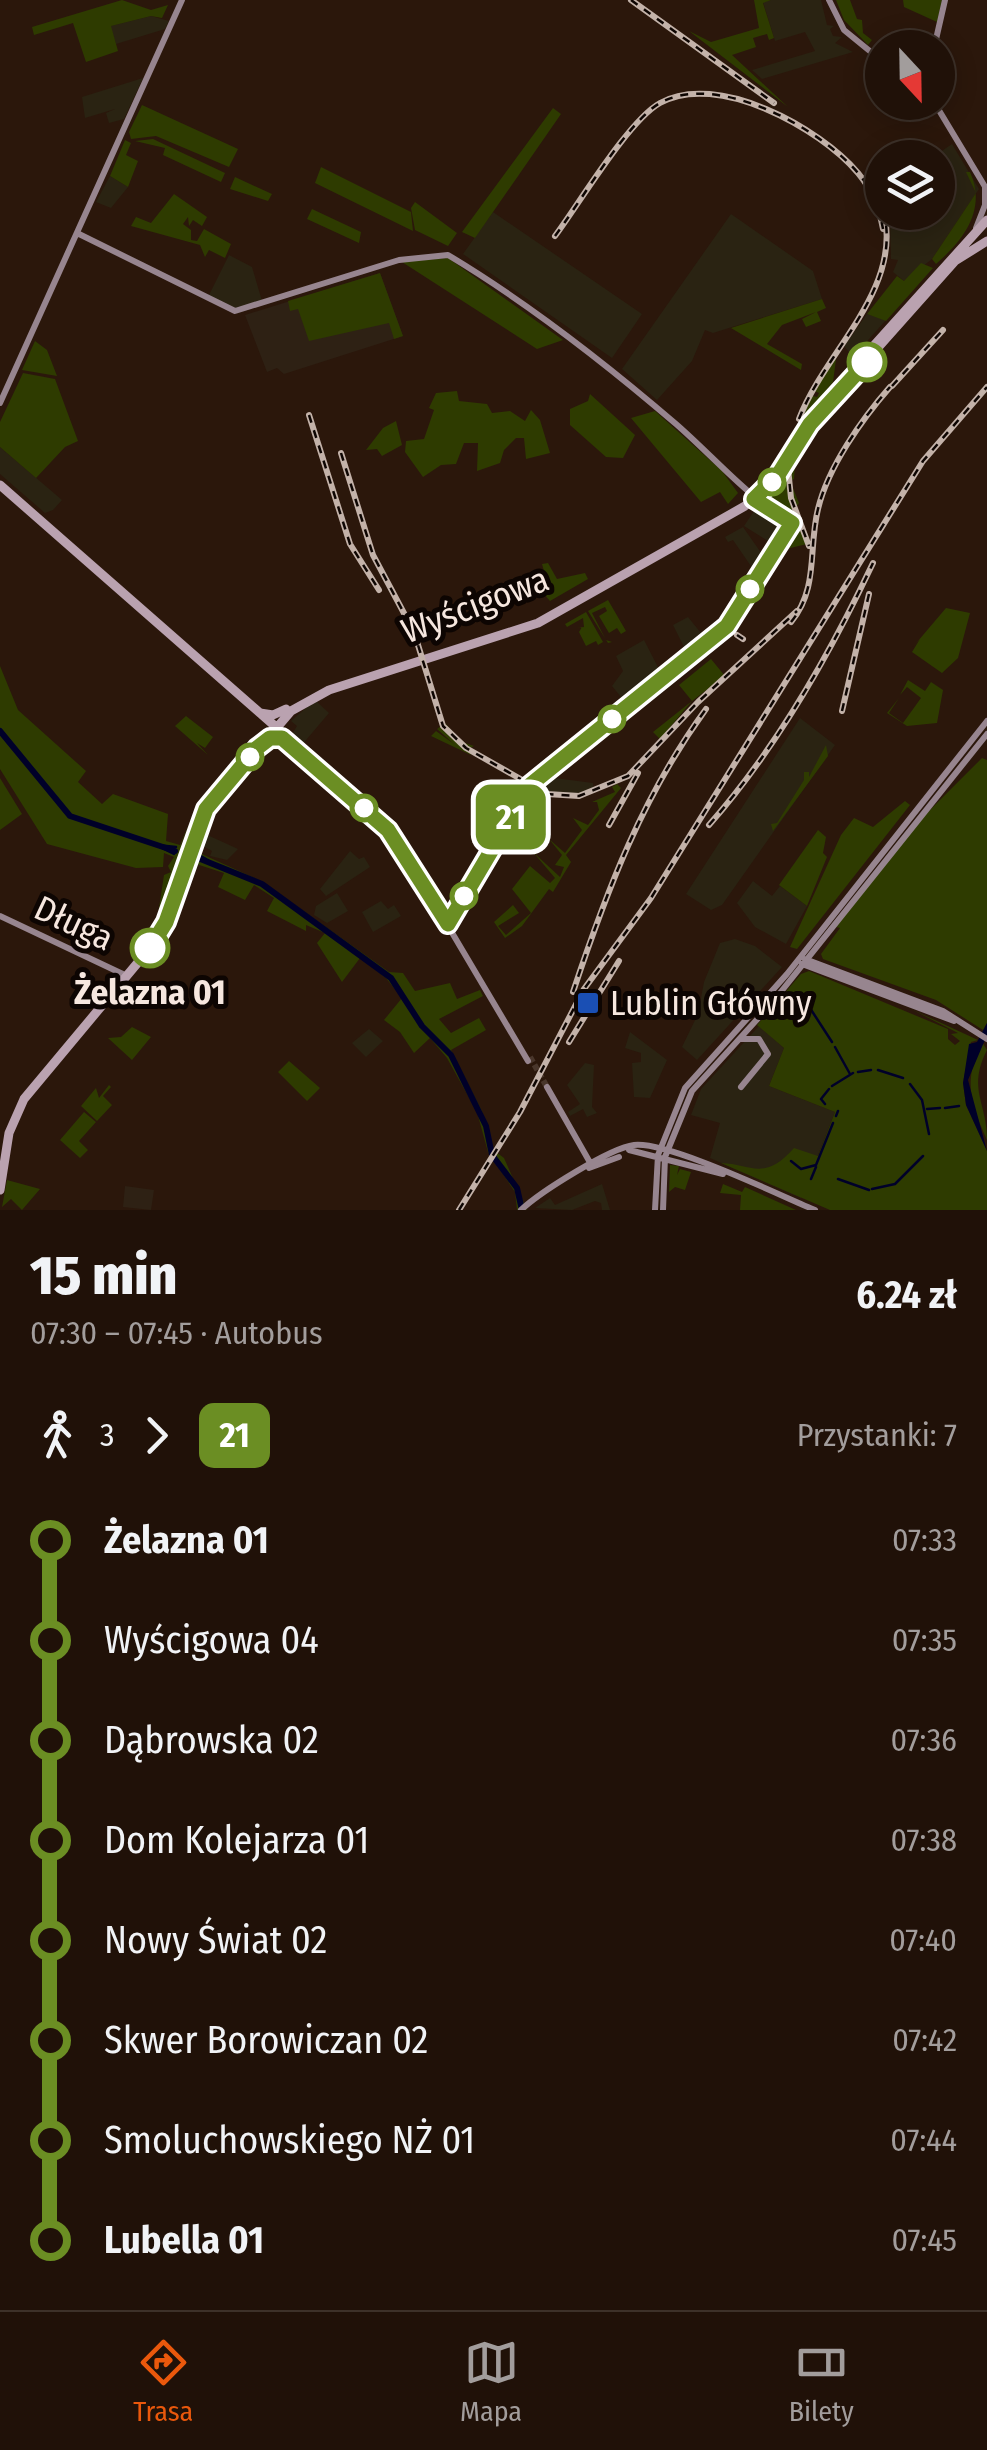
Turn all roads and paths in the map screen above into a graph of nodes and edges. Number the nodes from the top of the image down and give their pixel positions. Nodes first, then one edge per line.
1 (182, 0) edge
2 (829, 0) edge
3 (944, 0) edge
4 (938, 30) edge
5 (865, 48) edge
6 (945, 120) edge
7 (986, 185) edge
8 (987, 220) edge
9 (975, 231) junction
10 (75, 238) junction
11 (987, 241) edge
12 (0, 403) edge
13 (0, 482) edge
14 (751, 498) junction
15 (987, 720) edge
16 (274, 725) junction
17 (987, 734) edge
18 (186, 847) junction
19 (0, 916) edge
20 (448, 924) junction
21 (815, 949) junction
22 (801, 960) junction
23 (838, 971) junction
24 (124, 975) junction
25 (968, 1027) junction
26 (746, 1038) junction
27 (987, 1039) edge
28 (528, 1057) tunnel mouth
29 (714, 1061) junction
30 (741, 1087) dead end
31 (547, 1090) tunnel mouth
32 (570, 1126) junction
33 (580, 1146) junction
34 (662, 1153) junction
35 (0, 1158) edge
36 (594, 1165) junction
37 (575, 1172) junction
38 (0, 1190) edge
39 (524, 1208) edge
40 (659, 1210) edge
41 (815, 1210) edge

1 - 10 street
2 - 5 street
3 - 4 street
6 - 7 street
7 - 9 street
8 - 9 main road
9 - 14 main road
10 - 12 street
10 - 14 street
11 - 14 main road
13 - 16 main road
14 - 16 main road, Wyścigowa
14 - 20 street
15 - 22 street
16 - 18 main road
16 - 18 main road
16 - 20 street
17 - 21 street
18 - 24 main road
19 - 24 street, Długa
20 - 28 street
21 - 22 street
21 - 23 street
22 - 23 street
22 - 25 street
22 - 26 street
22 - 29 street
23 - 25 street
24 - 35 main road
24 - 38 main road
25 - 27 street
26 - 29 street
26 - 30 street
29 - 34 street
31 - 32 street
32 - 33 street
32 - 36 street
33 - 36 street
33 - 37 street
34 - 36 street
34 - 40 street
34 - 41 street
36 - 37 street
37 - 39 street

